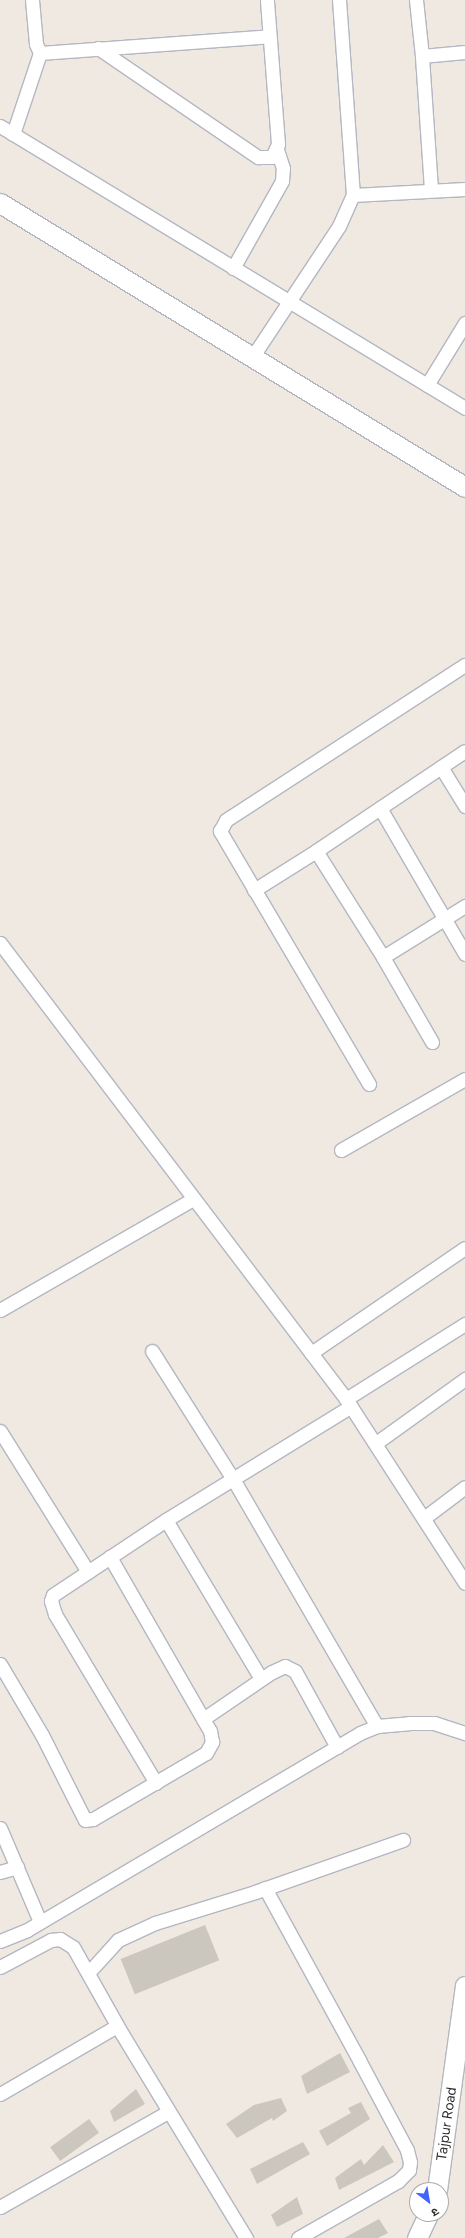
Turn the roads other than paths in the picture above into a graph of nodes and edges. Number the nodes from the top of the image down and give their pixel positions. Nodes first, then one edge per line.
1 (32, 0) edge
2 (267, 0) edge
3 (339, 0) edge
4 (416, 0) edge
5 (269, 36) junction
6 (98, 48) junction
7 (465, 52) edge
8 (40, 53) junction
9 (422, 56) junction
10 (0, 126) edge
11 (13, 134) junction
12 (277, 150) junction
13 (431, 189) junction
14 (465, 189) edge
15 (353, 195) junction
16 (0, 203) edge
17 (233, 268) junction
18 (288, 302) junction
19 (465, 323) edge
20 (251, 359) junction
21 (428, 386) junction
22 (465, 408) edge
23 (465, 487) edge
24 (465, 666) edge
25 (465, 750) edge
26 (441, 767) junction
27 (465, 806) edge
28 (380, 808) junction
29 (316, 851) junction
30 (254, 890) junction
31 (465, 906) edge
32 (444, 919) junction
33 (0, 943) edge
34 (465, 954) edge
35 (383, 957) junction
36 (432, 1042) dead end
37 (465, 1079) edge
38 (369, 1084) dead end
39 (341, 1150) dead end
40 (193, 1199) junction
41 (465, 1248) edge
42 (0, 1310) edge
43 (465, 1324) edge
44 (152, 1351) dead end
45 (311, 1354) junction
46 (465, 1379) edge
47 (348, 1403) junction
48 (0, 1431) edge
49 (376, 1443) junction
50 (233, 1479) junction
51 (465, 1486) edge
52 (424, 1518) junction
53 (166, 1520) junction
54 (110, 1557) junction
55 (88, 1572) junction
56 (464, 1580) edge
57 (0, 1664) edge
58 (261, 1679) junction
59 (203, 1719) junction
60 (377, 1726) junction
61 (465, 1733) edge
62 (337, 1747) junction
63 (156, 1783) junction
64 (0, 1828) edge
65 (403, 1840) dead end
66 (17, 1867) junction
67 (0, 1872) edge
68 (265, 1888) junction
69 (40, 1922) junction
70 (0, 1941) edge
71 (0, 1967) edge
72 (88, 1972) junction
73 (465, 1986) edge
74 (117, 2026) junction
75 (0, 2094) edge
76 (168, 2112) junction
77 (438, 2182) edge
78 (0, 2207) edge
79 (425, 2222) edge
80 (246, 2238) edge
81 (298, 2238) edge
82 (418, 2238) edge

1 - 8 street
2 - 5 street
3 - 15 street
4 - 9 street
5 - 6 street
5 - 12 street
6 - 8 street
6 - 12 street
7 - 9 street
8 - 11 street
9 - 13 street
10 - 11 street
11 - 17 street
12 - 17 street
13 - 14 street
13 - 15 street
15 - 18 street
16 - 20 street
17 - 18 street
18 - 20 street
18 - 21 street
19 - 21 street
20 - 23 street
21 - 22 street
24 - 30 street
25 - 26 street
26 - 27 street
26 - 28 street
28 - 29 street
28 - 32 street
29 - 30 street
29 - 35 street
30 - 38 street
31 - 32 street
32 - 34 street
32 - 35 street
33 - 40 street
35 - 36 street
37 - 39 street
40 - 42 street
40 - 45 street
41 - 45 street
43 - 47 street
44 - 50 street
45 - 47 street
46 - 49 street
47 - 49 street
47 - 50 street
48 - 55 street
49 - 52 street
50 - 53 street
50 - 60 street
51 - 52 street
52 - 56 street
53 - 54 street
53 - 58 street
54 - 55 street
54 - 59 street
55 - 63 street
57 - 63 street
58 - 59 street
58 - 62 street
59 - 63 street
60 - 61 street
60 - 62 street
62 - 69 street
64 - 66 street
65 - 68 street
66 - 67 street
66 - 69 street
68 - 72 street
68 - 81 street
69 - 70 street
71 - 72 street
72 - 74 street
73 - 77 street, Tajpur Road
74 - 75 street
74 - 76 street
76 - 78 street
76 - 80 street
79 - 82 street

